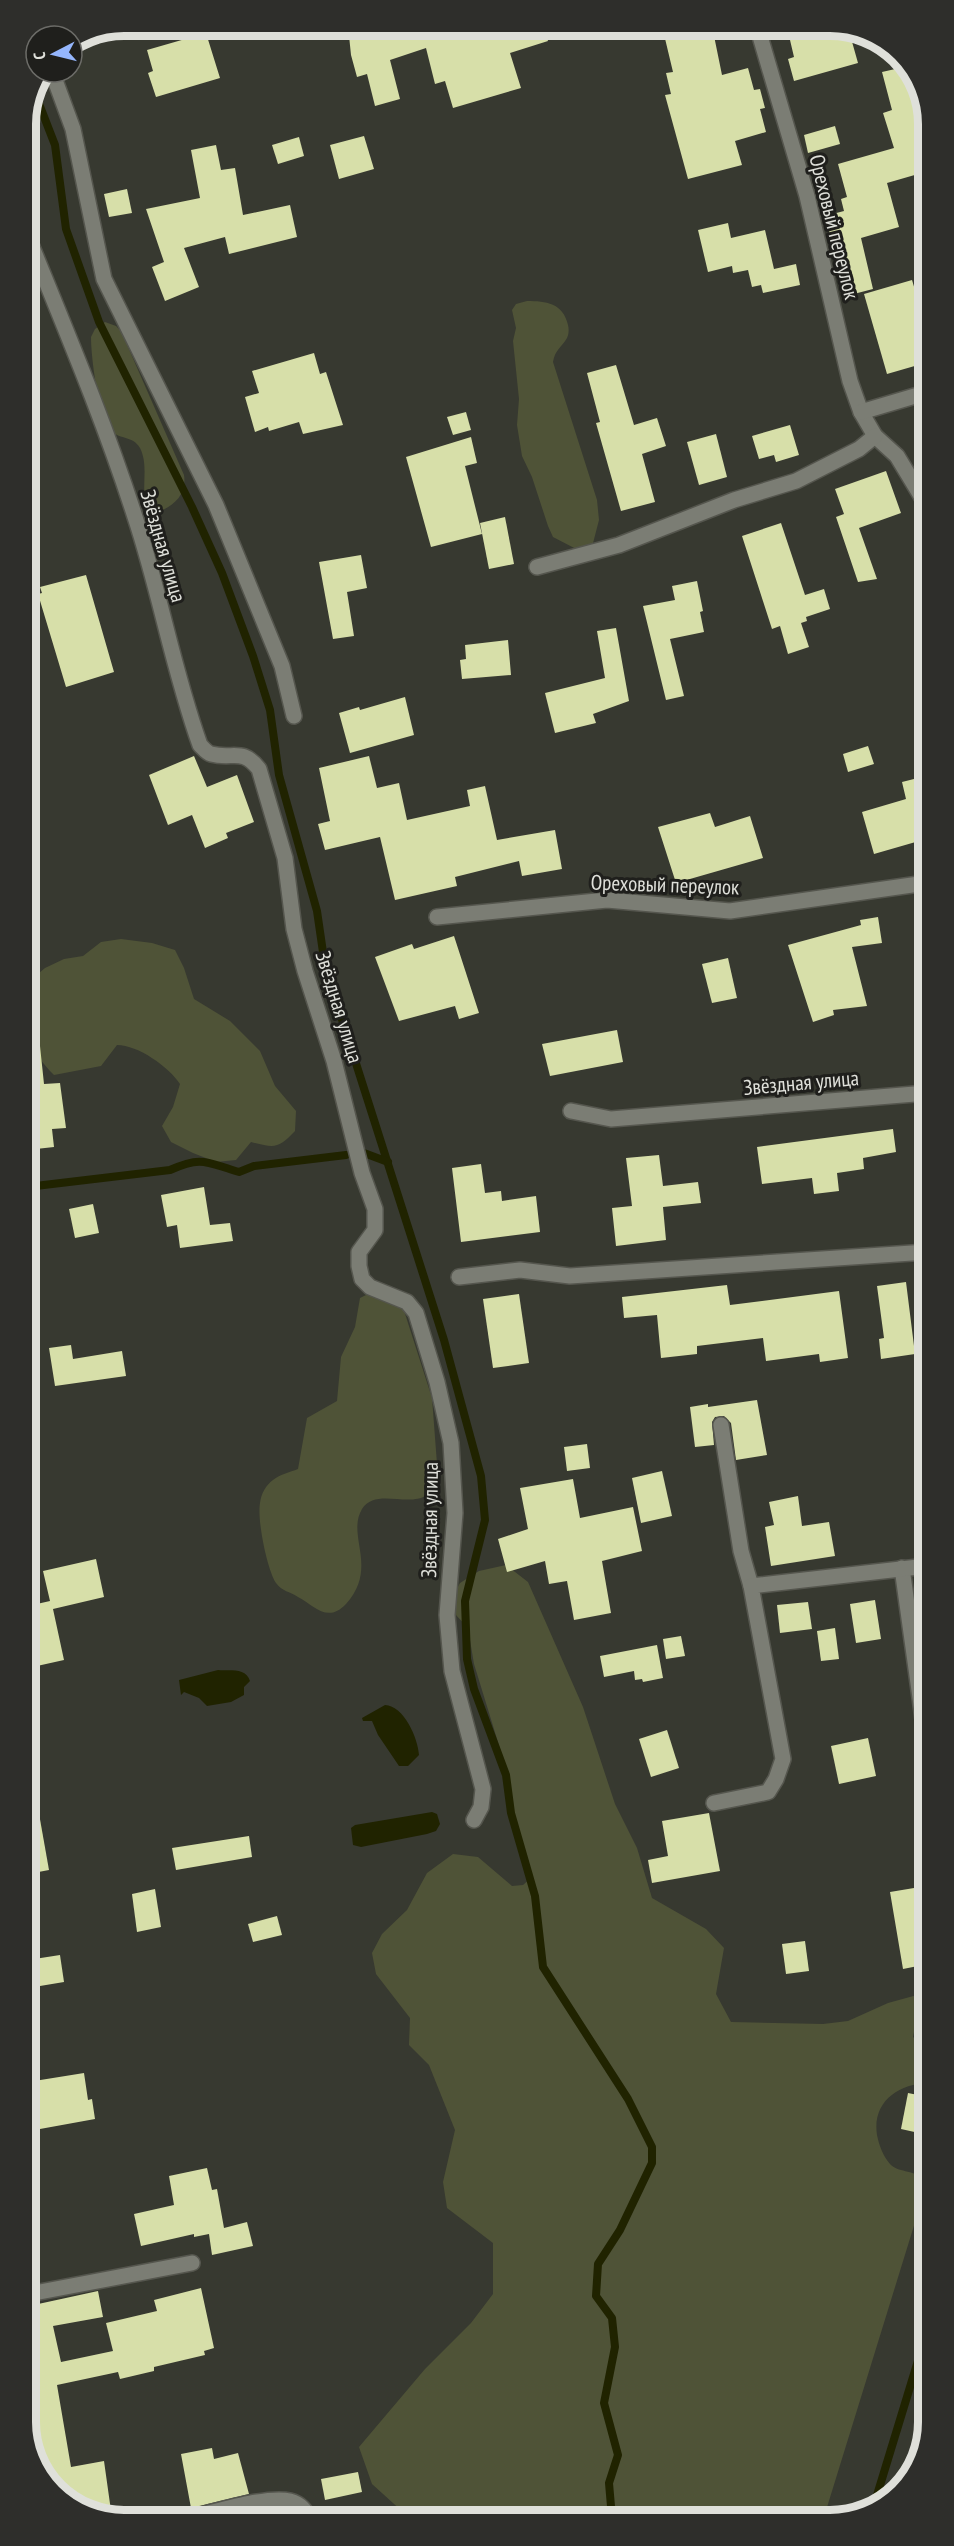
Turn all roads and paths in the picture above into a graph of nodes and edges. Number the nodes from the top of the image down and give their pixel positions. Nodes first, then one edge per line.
1 (760, 36) edge
2 (56, 84) edge
3 (36, 257) edge
4 (918, 395) edge
5 (861, 411) junction
6 (875, 436) junction
7 (918, 491) edge
8 (537, 567) dead end
9 (294, 716) dead end
10 (918, 885) edge
11 (436, 917) dead end
12 (918, 1095) edge
13 (571, 1111) dead end
14 (918, 1253) edge
15 (459, 1277) dead end
16 (721, 1425) dead end
17 (918, 1567) edge
18 (902, 1568) junction
19 (751, 1586) junction
20 (918, 1683) edge
21 (714, 1803) dead end
22 (474, 1820) dead end
23 (192, 2262) dead end
24 (36, 2293) edge
25 (227, 2510) edge
26 (305, 2510) edge

1 - 5 street, Ореховый переулок
2 - 9 street
3 - 22 street, Звёздная улица
4 - 5 street
5 - 6 street, Ореховый переулок
6 - 7 street, Ореховый переулок
6 - 8 street
10 - 11 street, Ореховый переулок
12 - 13 street, Звёздная улица
14 - 15 street
16 - 19 street
17 - 18 street
18 - 19 street
18 - 20 street
19 - 21 street
23 - 24 street
25 - 26 street

